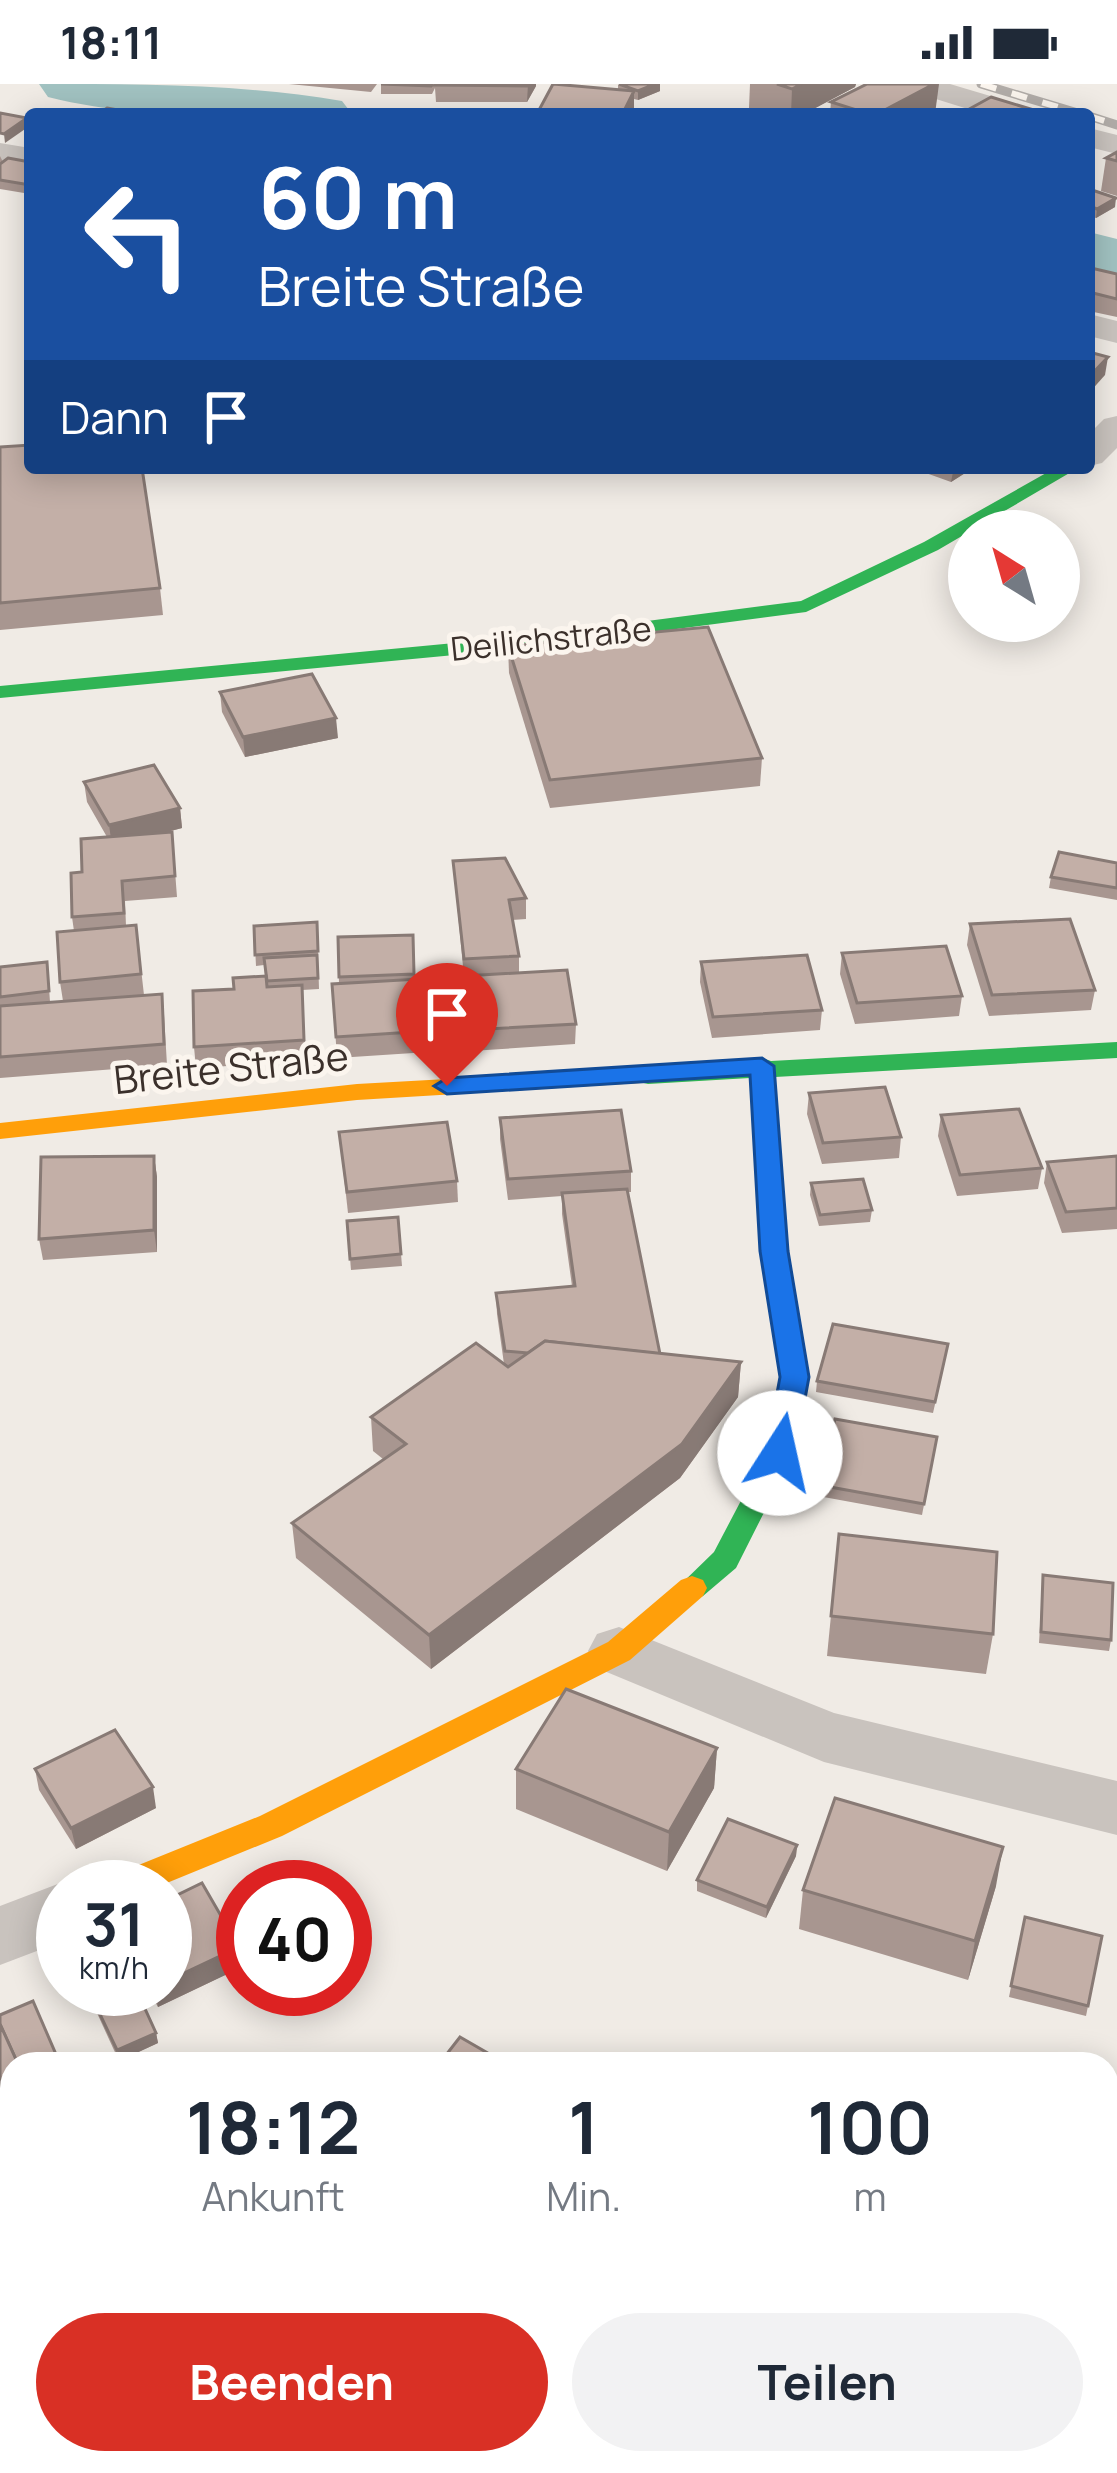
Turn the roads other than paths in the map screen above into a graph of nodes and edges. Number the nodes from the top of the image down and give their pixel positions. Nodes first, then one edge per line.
1 (918, 84) edge
2 (996, 108) edge
3 (1117, 428) edge
4 (1095, 448) edge
5 (1059, 474) edge
6 (0, 692) edge
7 (1117, 1050) edge
8 (762, 1066) junction
9 (0, 1131) edge
10 (619, 1651) junction
11 (1117, 1808) edge
12 (187, 1860) edge
13 (36, 1921) edge
14 (0, 1936) edge

1 - 2 street
3 - 4 street
5 - 6 street, Deilichstraße
7 - 8 street, Breite Straße
8 - 9 street, Breite Straße
8 - 10 street
10 - 11 street
10 - 12 street
13 - 14 street

